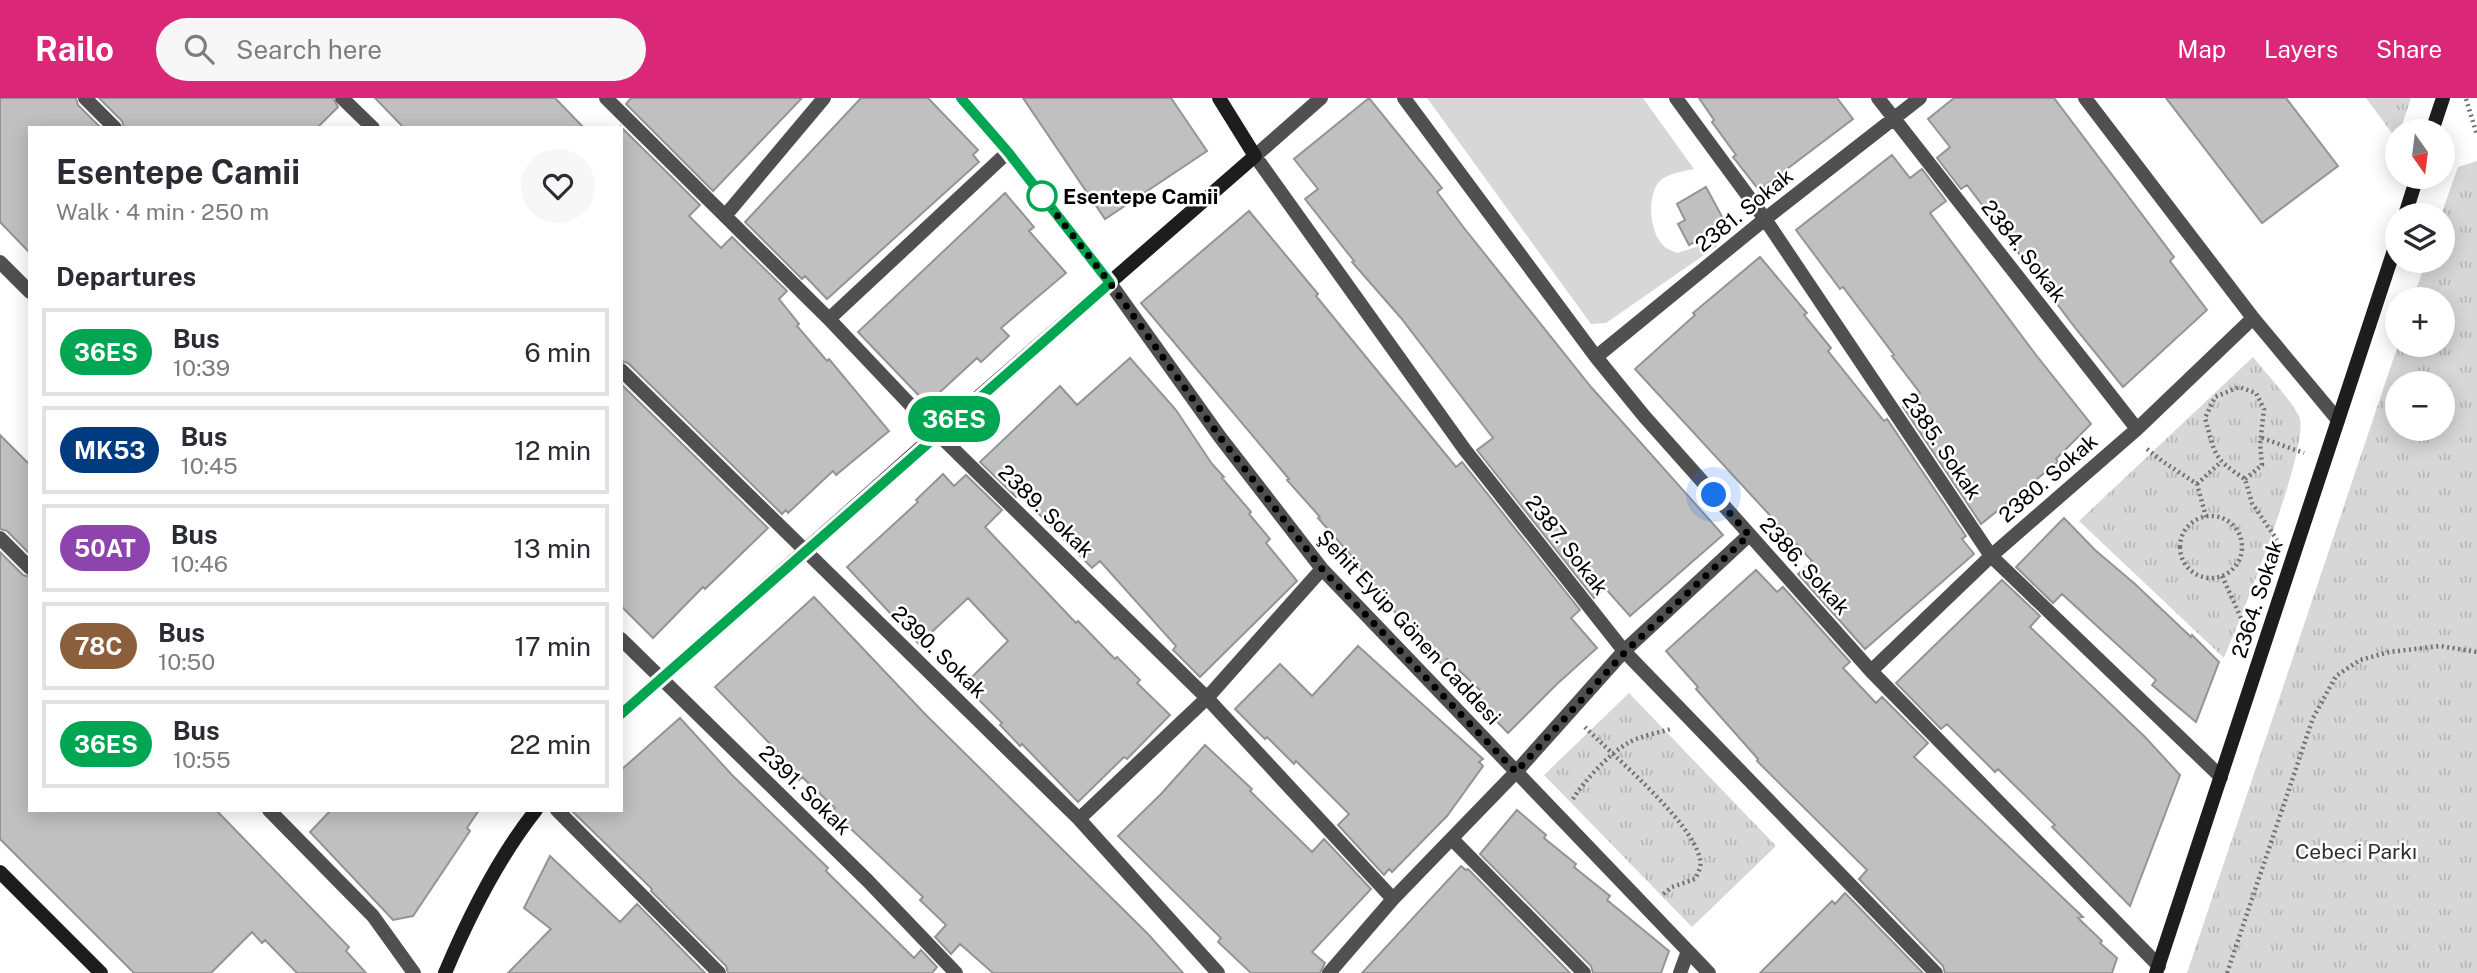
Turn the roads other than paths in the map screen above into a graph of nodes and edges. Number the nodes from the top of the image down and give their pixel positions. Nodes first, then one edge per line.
1 (85, 98) edge
2 (342, 98) edge
3 (606, 98) edge
4 (824, 98) edge
5 (961, 98) edge
6 (1219, 98) edge
7 (1321, 98) edge
8 (1404, 98) edge
9 (1676, 98) edge
10 (1878, 98) edge
11 (1920, 98) edge
12 (2085, 98) edge
13 (2443, 98) edge
14 (2436, 119) edge
15 (1894, 120) junction
16 (623, 123) edge
17 (113, 126) edge
18 (371, 126) edge
19 (1008, 152) junction
20 (1255, 156) junction
21 (724, 216) junction
22 (1765, 219) junction
23 (0, 262) edge
24 (2386, 273) edge
25 (1110, 283) junction
26 (28, 290) edge
27 (2253, 318) junction
28 (829, 320) junction
29 (1596, 357) junction
30 (623, 372) edge
31 (2338, 420) junction
32 (2134, 431) junction
33 (937, 433) junction
34 (1749, 535) junction
35 (0, 538) edge
36 (805, 551) junction
37 (1991, 556) junction
38 (28, 566) edge
39 (1322, 569) junction
40 (623, 641) edge
41 (1625, 652) junction
42 (1871, 671) junction
43 (660, 678) junction
44 (1207, 698) junction
45 (623, 712) edge
46 (1516, 772) junction
47 (2221, 777) junction
48 (271, 812) edge
49 (534, 812) edge
50 (559, 812) edge
51 (1079, 819) junction
52 (1452, 839) junction
53 (0, 872) edge
54 (1393, 899) junction
55 (1688, 951) junction
56 (2158, 969) edge
57 (101, 973) edge
58 (414, 973) edge
59 (445, 973) edge
60 (719, 973) edge
61 (956, 973) edge
62 (1218, 973) edge
63 (1329, 973) edge
64 (1584, 973) edge
65 (1680, 973) edge
66 (1709, 973) edge
67 (1936, 973) edge

1 - 17 street
2 - 18 street
3 - 16 street, 2389. Sokak
4 - 21 street
5 - 19 main road
6 - 20 main road, 2387. Sokak
7 - 20 street
8 - 29 street, 2386. Sokak
9 - 22 street, 2385. Sokak
10 - 15 street, 2384. Sokak
11 - 15 street, 2381. Sokak
12 - 27 street
13 - 14 main road
15 - 22 street, 2381. Sokak
15 - 32 street, 2384. Sokak
16 - 21 street, 2389. Sokak
19 - 25 main road
19 - 28 street
20 - 25 main road
20 - 41 street, 2387. Sokak
21 - 28 street, 2389. Sokak
22 - 29 street, 2381. Sokak
22 - 37 street, 2385. Sokak
23 - 26 street
24 - 31 main road, 2364. Sokak
25 - 33 main road
25 - 39 street, Şehit Eyüp Gönen Caddesi
27 - 31 street
27 - 32 street, 2380. Sokak
28 - 33 street, 2389. Sokak
29 - 34 street, 2386. Sokak
30 - 36 street, 2390. Sokak
31 - 47 main road, 2364. Sokak
32 - 37 street, 2380. Sokak
33 - 36 main road
33 - 44 street, 2389. Sokak
34 - 41 street
34 - 42 street, 2386. Sokak
35 - 38 street
36 - 43 main road
36 - 51 street, 2390. Sokak
37 - 42 street, 2380. Sokak
37 - 47 street, 2385. Sokak
39 - 44 street
39 - 46 street, Şehit Eyüp Gönen Caddesi
40 - 43 street, 2391. Sokak
41 - 46 street
41 - 67 street, 2387. Sokak
42 - 56 street, 2386. Sokak
43 - 45 main road
43 - 61 street, 2391. Sokak
44 - 51 street
44 - 54 street, 2389. Sokak
46 - 52 street
46 - 55 street, Şehit Eyüp Gönen Caddesi
47 - 56 main road, 2364. Sokak
48 - 58 street
49 - 59 main road
50 - 60 street
51 - 62 street, 2390. Sokak
52 - 54 street
52 - 64 street
53 - 57 main road
54 - 63 street
55 - 65 street
55 - 66 street, Şehit Eyüp Gönen Caddesi

